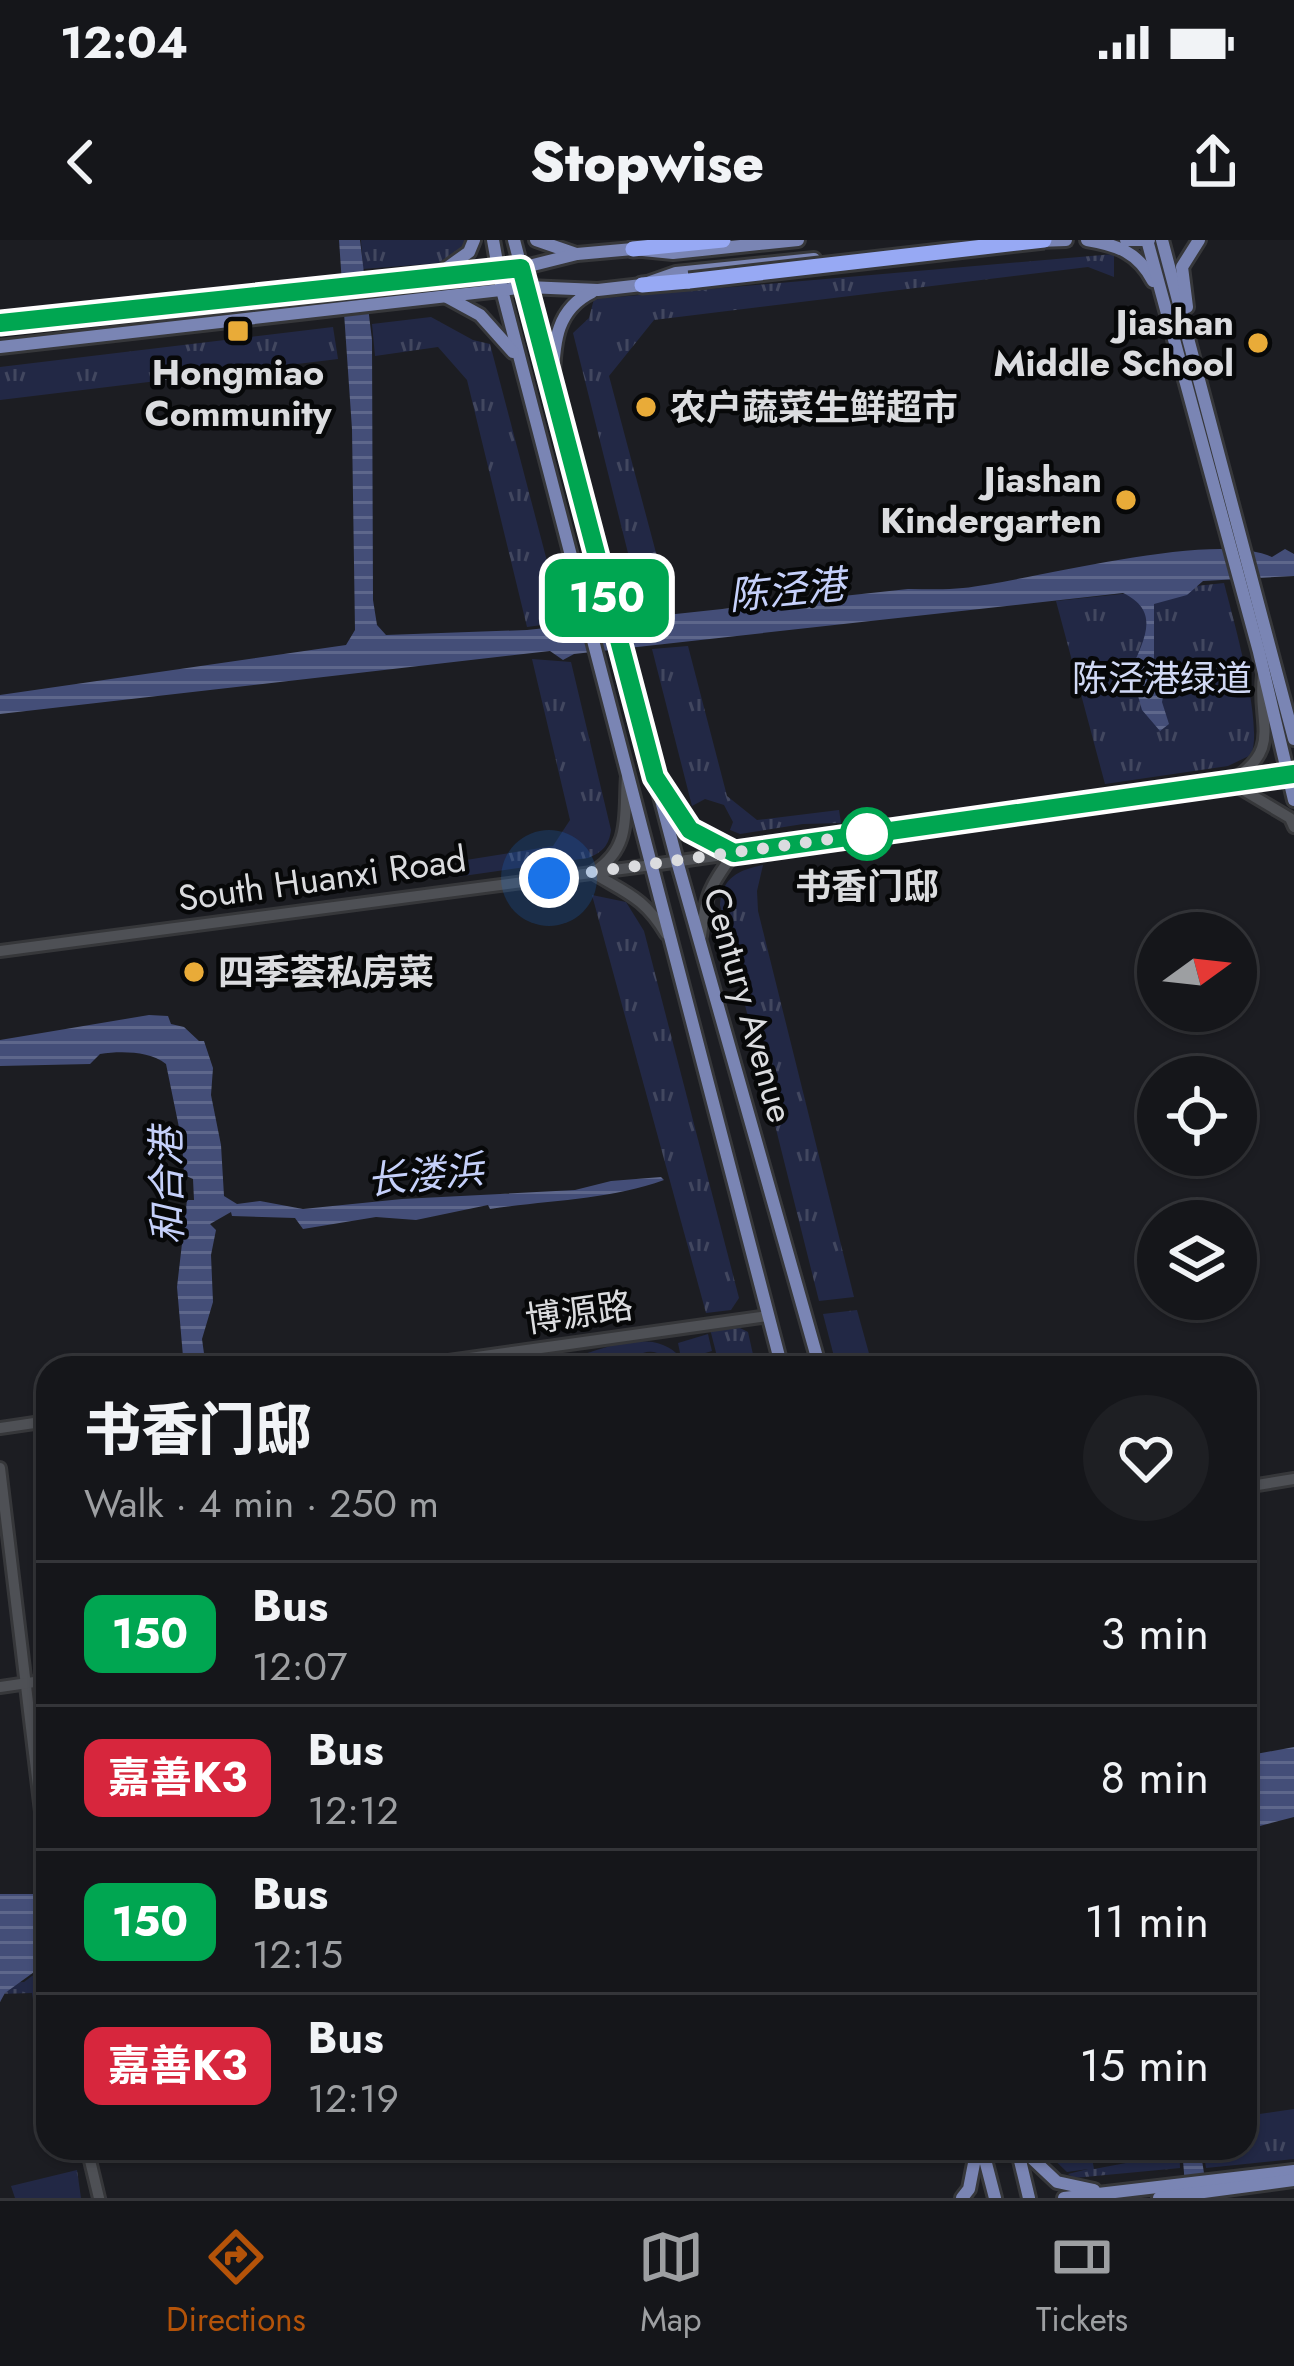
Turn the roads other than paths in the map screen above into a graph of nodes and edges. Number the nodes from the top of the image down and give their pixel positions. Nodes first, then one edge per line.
1 (474, 240) edge
2 (493, 240) edge
3 (514, 240) edge
4 (536, 240) edge
5 (653, 240) edge
6 (723, 240) edge
7 (798, 240) edge
8 (1044, 240) edge
9 (1066, 240) edge
10 (1087, 240) edge
11 (1126, 240) edge
12 (1148, 240) edge
13 (1162, 240) edge
14 (1199, 240) edge
15 (633, 249) junction
16 (577, 254) junction
17 (521, 268) junction
18 (501, 270) junction
19 (434, 277) junction
20 (643, 285) junction
21 (526, 287) junction
22 (502, 290) junction
23 (598, 290) junction
24 (446, 296) junction
25 (1166, 309) junction
26 (0, 323) edge
27 (1189, 344) junction
28 (0, 347) edge
29 (522, 366) junction
30 (553, 389) junction
31 (1236, 545) junction
32 (1247, 586) junction
33 (1263, 672) junction
34 (1290, 717) edge
35 (1294, 739) edge
36 (627, 770) junction
37 (1291, 774) edge
38 (655, 777) junction
39 (1231, 782) junction
40 (1294, 800) edge
41 (1294, 827) edge
42 (734, 853) junction
43 (677, 861) junction
44 (652, 865) junction
45 (592, 873) junction
46 (700, 941) junction
47 (673, 948) junction
48 (0, 951) edge
49 (768, 1316) junction
50 (484, 1356) edge
51 (779, 1356) edge
52 (817, 1356) edge
53 (36, 1423) edge
54 (0, 1428) edge
55 (0, 1468) edge
56 (1294, 1479) edge
57 (1257, 1485) edge
58 (36, 1682) edge
59 (26, 1684) junction
60 (0, 1691) edge
61 (36, 1768) edge
62 (89, 2160) edge
63 (977, 2160) edge
64 (984, 2160) edge
65 (1021, 2160) edge
66 (1032, 2160) edge
67 (1294, 2171) edge
68 (1294, 2180) edge
69 (1216, 2185) junction
70 (1178, 2190) edge
71 (1113, 2192) junction
72 (99, 2198) edge
73 (962, 2198) edge
74 (995, 2198) edge
75 (1029, 2198) edge
76 (1064, 2198) edge
77 (1159, 2198) edge

1 - 19 main road
2 - 18 main road, Century Avenue
3 - 17 main road, Century Avenue
4 - 16 main road
5 - 15 main road
6 - 15 highway
7 - 15 main road
8 - 20 highway, bridge
9 - 20 main road
10 - 25 main road
11 - 12 main road
12 - 25 main road
13 - 27 main road
14 - 27 main road
15 - 16 main road
16 - 17 main road
17 - 18 main road
17 - 21 main road, Century Avenue
18 - 19 main road
18 - 22 main road, Century Avenue
19 - 26 main road
20 - 23 main road
21 - 22 main road
21 - 23 main road
21 - 30 main road, Century Avenue
22 - 24 main road
22 - 29 main road, Century Avenue
23 - 30 main road
24 - 28 main road
24 - 29 main road
25 - 31 main road
27 - 31 main road
29 - 36 main road, Century Avenue
30 - 38 main road, Century Avenue
31 - 32 main road
32 - 33 main road
32 - 34 main road
33 - 37 main road
33 - 39 street
34 - 35 main road
36 - 44 main road, Century Avenue
36 - 45 street
37 - 39 street, South Huanxi Road
37 - 40 main road
38 - 42 street
38 - 43 main road, Century Avenue
39 - 41 street
39 - 42 street, South Huanxi Road
42 - 43 street, South Huanxi Road
42 - 46 street
43 - 44 street, South Huanxi Road
43 - 46 main road, Century Avenue
44 - 45 street, South Huanxi Road
44 - 47 main road, Century Avenue
45 - 47 street
45 - 48 street, South Huanxi Road
46 - 52 main road, Century Avenue
47 - 49 main road, Century Avenue
49 - 50 street, 博源路
49 - 51 main road, Century Avenue
53 - 54 street
55 - 59 street
56 - 57 street
58 - 59 street
59 - 60 street
59 - 61 street
62 - 72 street
63 - 73 main road
64 - 74 main road
65 - 75 main road
66 - 71 main road
67 - 69 main road
68 - 69 main road
69 - 70 main road
70 - 71 main road
70 - 77 main road
71 - 76 main road

